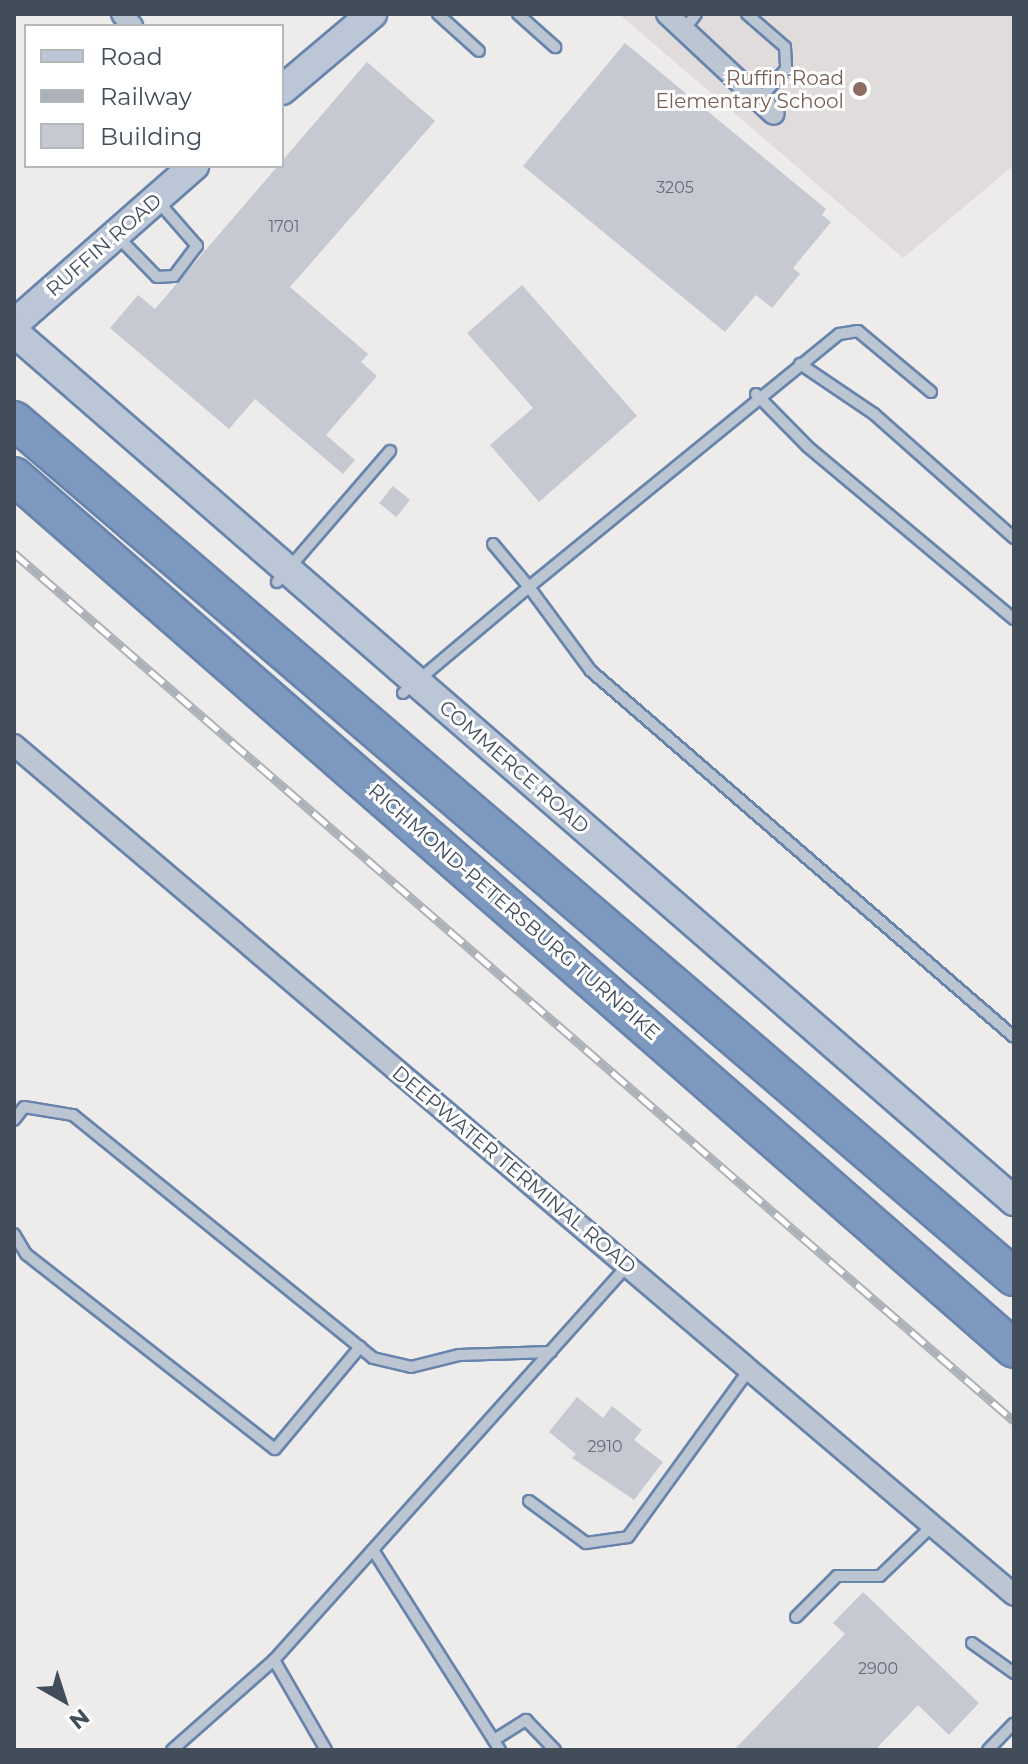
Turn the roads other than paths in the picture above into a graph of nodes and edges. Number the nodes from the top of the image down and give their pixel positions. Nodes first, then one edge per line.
1 (372, 14) edge
2 (438, 14) edge
3 (518, 14) edge
4 (667, 14) edge
5 (747, 14) edge
6 (690, 22) edge
7 (555, 47) dead end
8 (479, 51) dead end
9 (284, 88) edge
10 (766, 107) joint
11 (192, 168) edge
12 (156, 199) junction
13 (116, 235) junction
14 (14, 324) edge
15 (14, 332) edge
16 (14, 354) edge
17 (800, 364) junction
18 (931, 392) dead end
19 (756, 394) junction
20 (14, 420) edge
21 (390, 451) dead end
22 (14, 476) edge
23 (1014, 538) edge
24 (493, 544) dead end
25 (282, 576) junction
26 (529, 587) junction
27 (1014, 619) edge
28 (409, 687) junction
29 (14, 745) edge
30 (1014, 1037) edge
31 (14, 1120) edge
32 (1014, 1201) edge
33 (1014, 1219) edge
34 (14, 1234) edge
35 (627, 1266) junction
36 (1014, 1277) edge
37 (360, 1347) junction
38 (1014, 1349) edge
39 (551, 1352) junction
40 (749, 1370) junction
41 (529, 1501) dead end
42 (932, 1526) junction
43 (373, 1550) junction
44 (1014, 1595) edge
45 (796, 1617) dead end
46 (972, 1643) dead end
47 (274, 1660) junction
48 (1014, 1673) edge
49 (1014, 1723) edge
50 (497, 1745) edge
51 (172, 1750) edge
52 (326, 1750) edge
53 (555, 1750) edge
54 (988, 1750) edge

1 - 9 main road
2 - 8 lane
3 - 7 lane
4 - 6 street
5 - 10 lane
6 - 10 street
11 - 12 main road, RUFFIN ROAD
12 - 13 main road, RUFFIN ROAD
12 - 13 lane
13 - 14 main road, RUFFIN ROAD
15 - 25 main road, COMMERCE ROAD
16 - 25 main road, COMMERCE ROAD
17 - 18 lane
17 - 19 lane
17 - 23 lane
19 - 26 lane
19 - 27 lane
20 - 36 highway
21 - 25 lane
22 - 38 highway, RICHMOND-PETERSBURG TURNPIKE
24 - 26 lane
25 - 28 main road, COMMERCE ROAD
26 - 28 lane
26 - 30 lane
28 - 32 main road, COMMERCE ROAD
28 - 33 main road, COMMERCE ROAD
29 - 35 street, DEEPWATER TERMINAL ROAD
31 - 37 lane
34 - 37 lane
35 - 39 lane
35 - 40 street, DEEPWATER TERMINAL ROAD
37 - 39 lane
39 - 43 lane
40 - 41 lane
40 - 42 street, DEEPWATER TERMINAL ROAD
42 - 44 street, DEEPWATER TERMINAL ROAD
42 - 45 lane
43 - 47 lane
43 - 50 lane
46 - 48 lane
47 - 51 lane
47 - 52 lane
49 - 54 lane
50 - 53 lane

